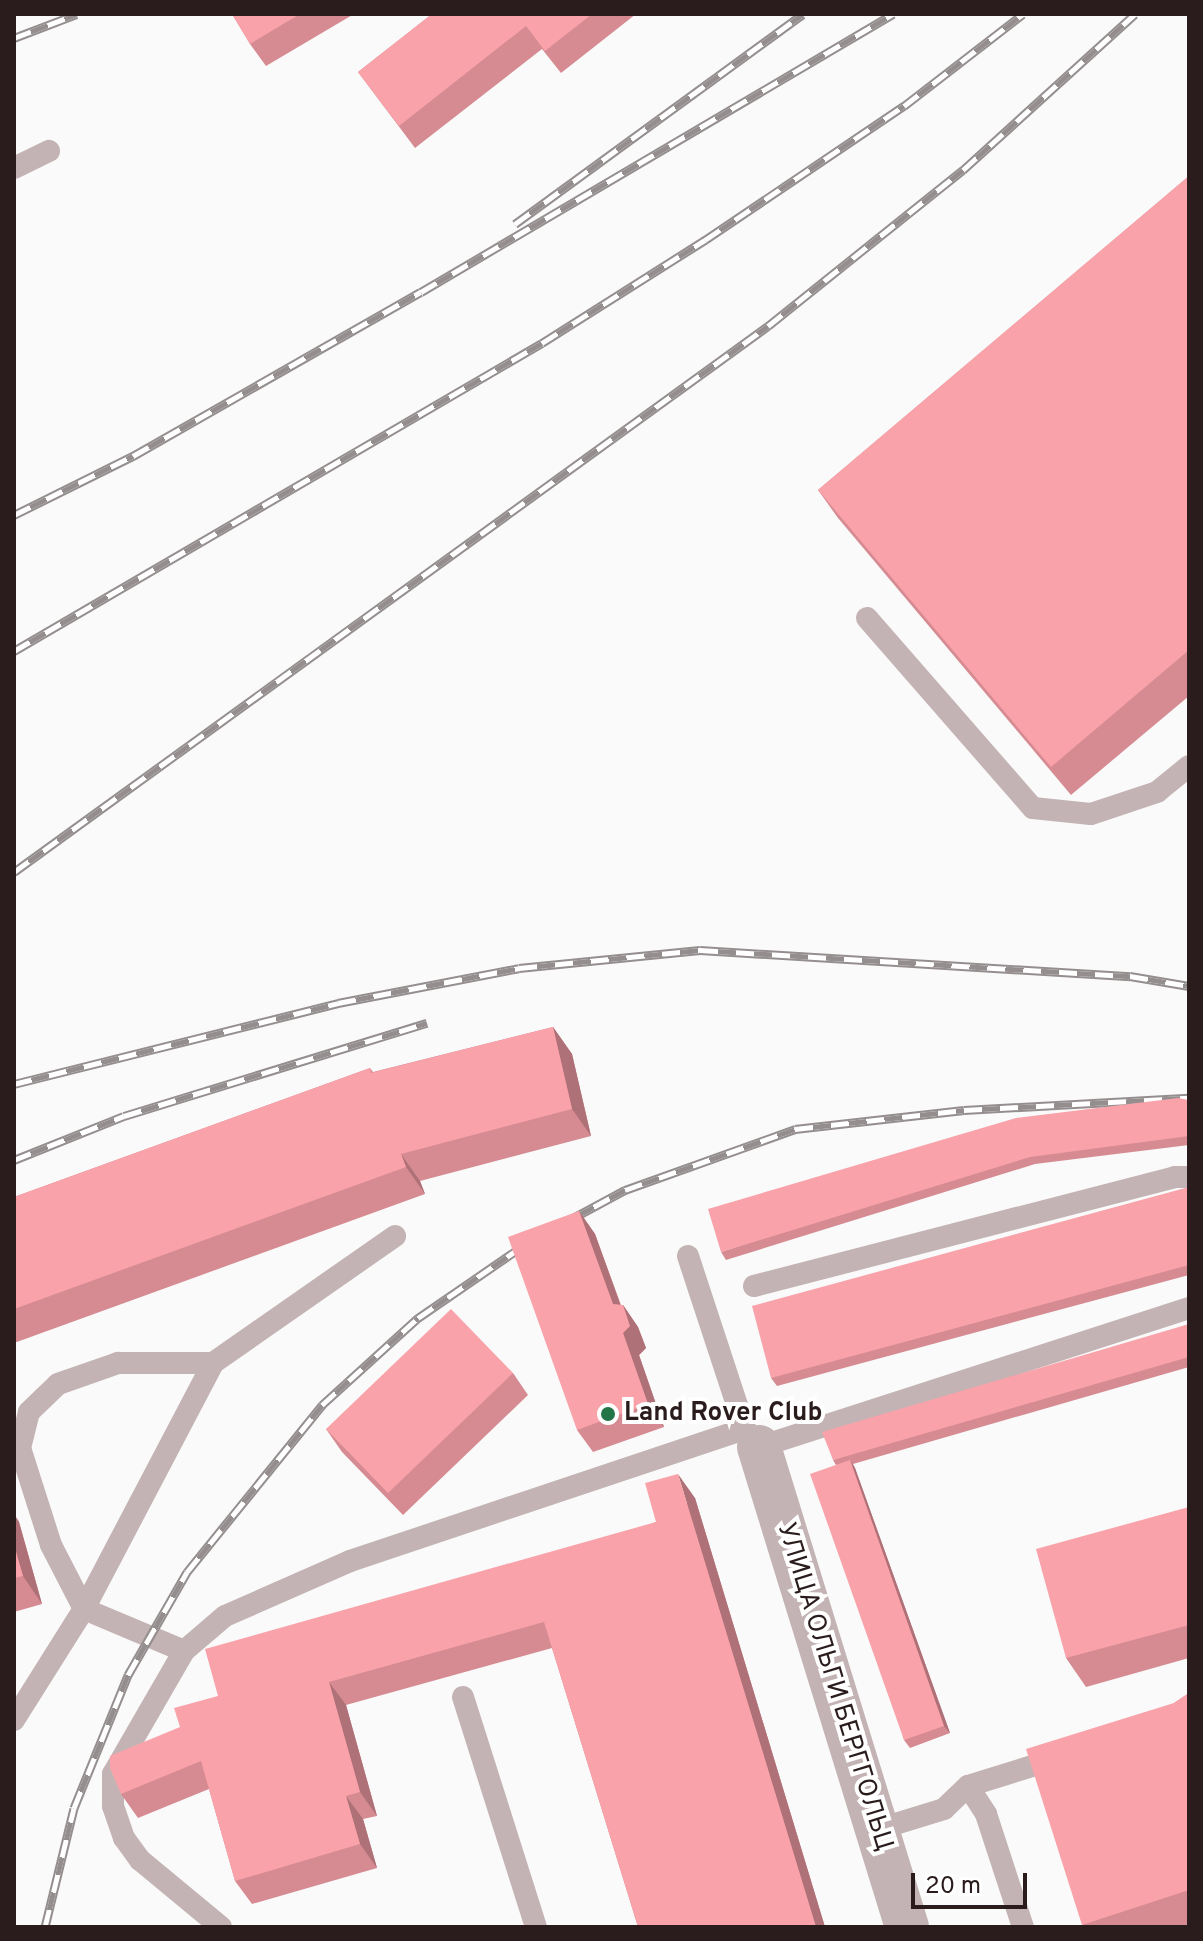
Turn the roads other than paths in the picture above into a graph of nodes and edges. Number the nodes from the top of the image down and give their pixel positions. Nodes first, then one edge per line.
1 (49, 151) dead end
2 (14, 168) edge
3 (867, 618) dead end
4 (1189, 766) edge
5 (1189, 1177) edge
6 (395, 1236) dead end
7 (688, 1256) dead end
8 (754, 1286) dead end
9 (1189, 1308) edge
10 (213, 1363) junction
11 (752, 1438) junction
12 (17, 1449) edge
13 (84, 1609) junction
14 (184, 1651) junction
15 (463, 1697) dead end
16 (14, 1720) edge
17 (1080, 1751) edge
18 (968, 1786) junction
19 (879, 1829) junction
20 (221, 1927) edge
21 (536, 1927) edge
22 (907, 1927) edge
23 (1023, 1927) edge

1 - 2 lane
3 - 4 lane
5 - 8 lane
6 - 10 lane
7 - 11 lane
9 - 11 lane
10 - 12 lane
10 - 13 lane
11 - 14 lane
11 - 19 street, УЛИЦА ОЛЬГИ БЕРГГОЛЬЦ
12 - 13 lane
13 - 14 lane
13 - 16 lane
14 - 20 lane
15 - 21 lane
17 - 18 lane
18 - 19 lane
18 - 23 lane
19 - 22 street, УЛИЦА ОЛЬГИ БЕРГГОЛЬЦ

